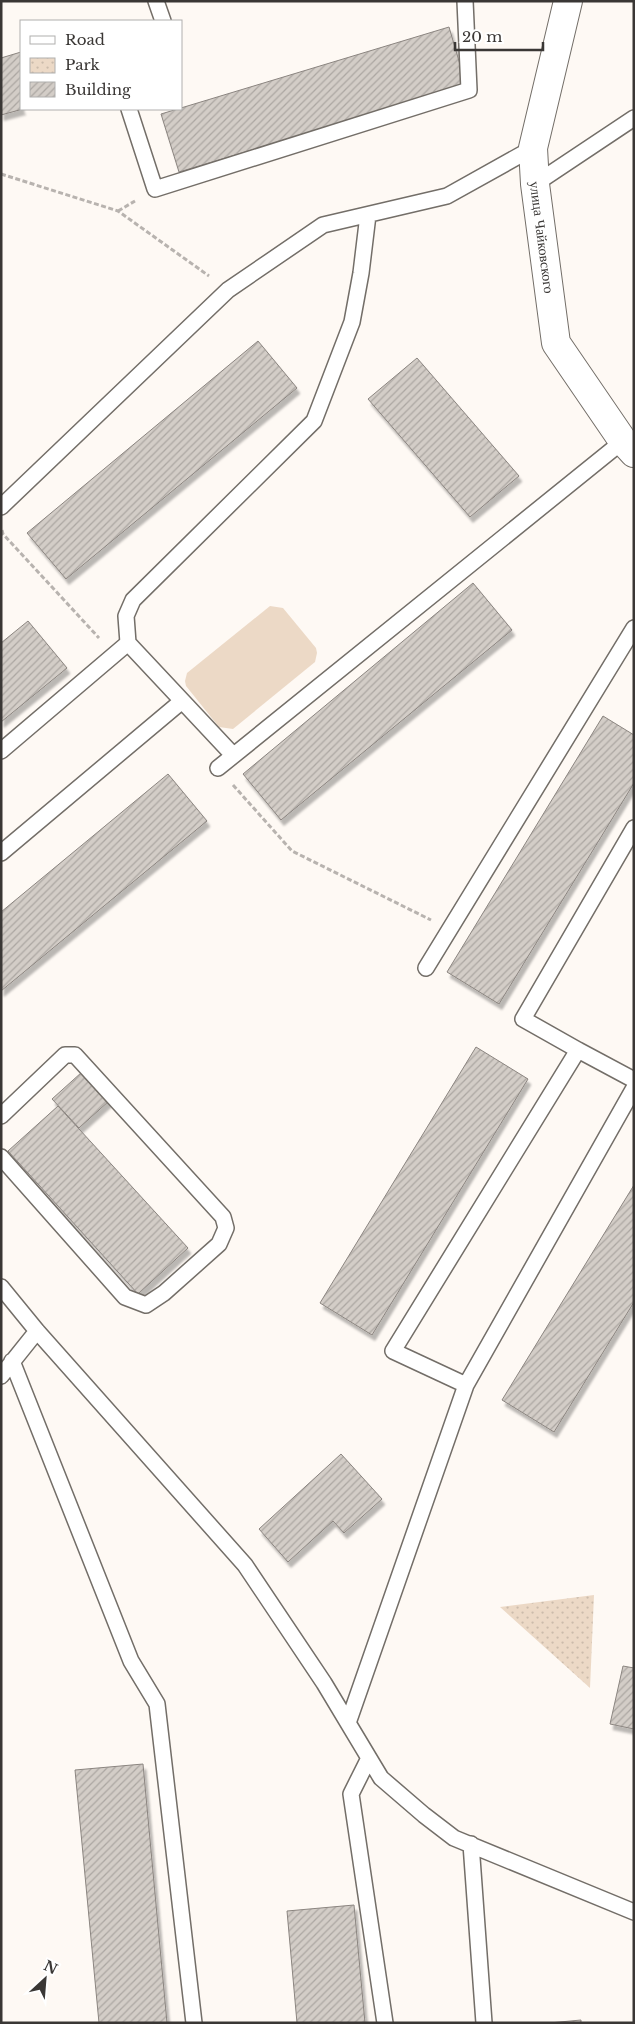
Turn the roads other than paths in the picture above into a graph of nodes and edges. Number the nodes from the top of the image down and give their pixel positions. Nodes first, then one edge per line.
1 (156, 1) edge
2 (464, 1) edge
3 (568, 1) edge
4 (163, 20) edge
5 (130, 110) edge
6 (634, 118) edge
7 (533, 148) junction
8 (535, 184) junction
9 (368, 215) junction
10 (628, 447) edge
11 (1, 507) edge
12 (634, 628) edge
13 (128, 643) junction
14 (182, 701) junction
15 (1, 751) edge
16 (233, 755) junction
17 (218, 768) dead end
18 (634, 828) edge
19 (1, 853) edge
20 (426, 968) dead end
21 (578, 1050) junction
22 (634, 1080) edge
23 (634, 1088) edge
24 (1, 1116) edge
25 (1, 1157) edge
26 (1, 1287) edge
27 (37, 1331) junction
28 (12, 1360) junction
29 (1, 1376) edge
30 (466, 1385) junction
31 (348, 1723) junction
32 (369, 1758) junction
33 (471, 1844) junction
34 (634, 1912) edge
35 (194, 2023) edge
36 (385, 2023) edge
37 (484, 2023) edge

1 - 4 lane
2 - 5 lane
3 - 7 street, улица Чайковского
6 - 8 lane
7 - 8 street, улица Чайковского
7 - 9 lane
8 - 10 street, улица Чайковского
9 - 11 lane
9 - 13 lane
10 - 16 lane
12 - 20 lane
13 - 14 lane
13 - 15 lane
14 - 16 lane
14 - 19 lane
16 - 17 lane
18 - 21 lane
21 - 22 lane
21 - 30 lane
23 - 30 lane
24 - 25 lane
26 - 27 lane
27 - 28 lane
27 - 31 lane
28 - 29 lane
28 - 35 lane
30 - 31 lane
31 - 32 lane
32 - 33 lane
32 - 36 lane
33 - 34 lane
33 - 37 lane

